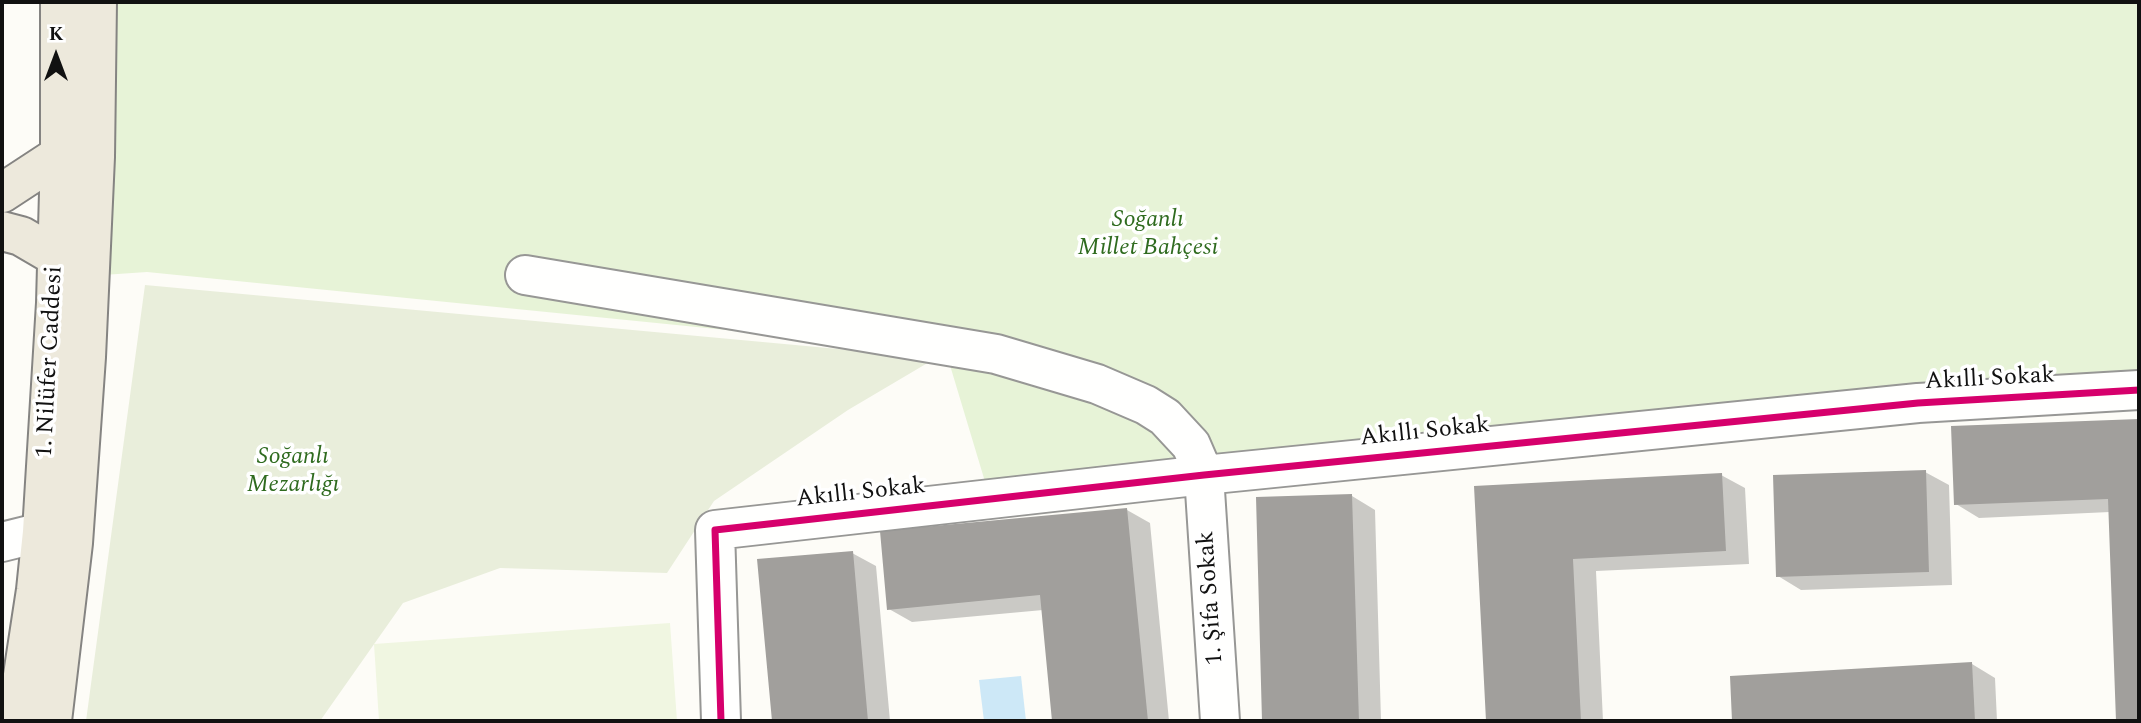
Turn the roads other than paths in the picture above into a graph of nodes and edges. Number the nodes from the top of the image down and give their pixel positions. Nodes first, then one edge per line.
1 (60, 2) edge
2 (97, 2) edge
3 (78, 156) junction
4 (2, 193) edge
5 (2, 231) edge
6 (73, 258) junction
7 (526, 275) dead end
8 (2139, 390) edge
9 (1204, 475) junction
10 (42, 532) junction
11 (2, 542) edge
12 (16, 721) edge
13 (52, 721) edge
14 (721, 721) edge
15 (1220, 721) edge

1 - 3 main road, 1. Nilüfer Caddesi
2 - 3 main road, 1. Nilüfer Caddesi
3 - 4 main road
3 - 6 main road, 1. Nilüfer Caddesi
5 - 6 main road
6 - 10 main road, 1. Nilüfer Caddesi
6 - 13 main road, 1. Nilüfer Caddesi
7 - 9 street
8 - 9 street, Akıllı Sokak
9 - 14 street, Akıllı Sokak
9 - 15 street, 1. Şifa Sokak
10 - 11 street
10 - 12 main road, 1. Nilüfer Caddesi

